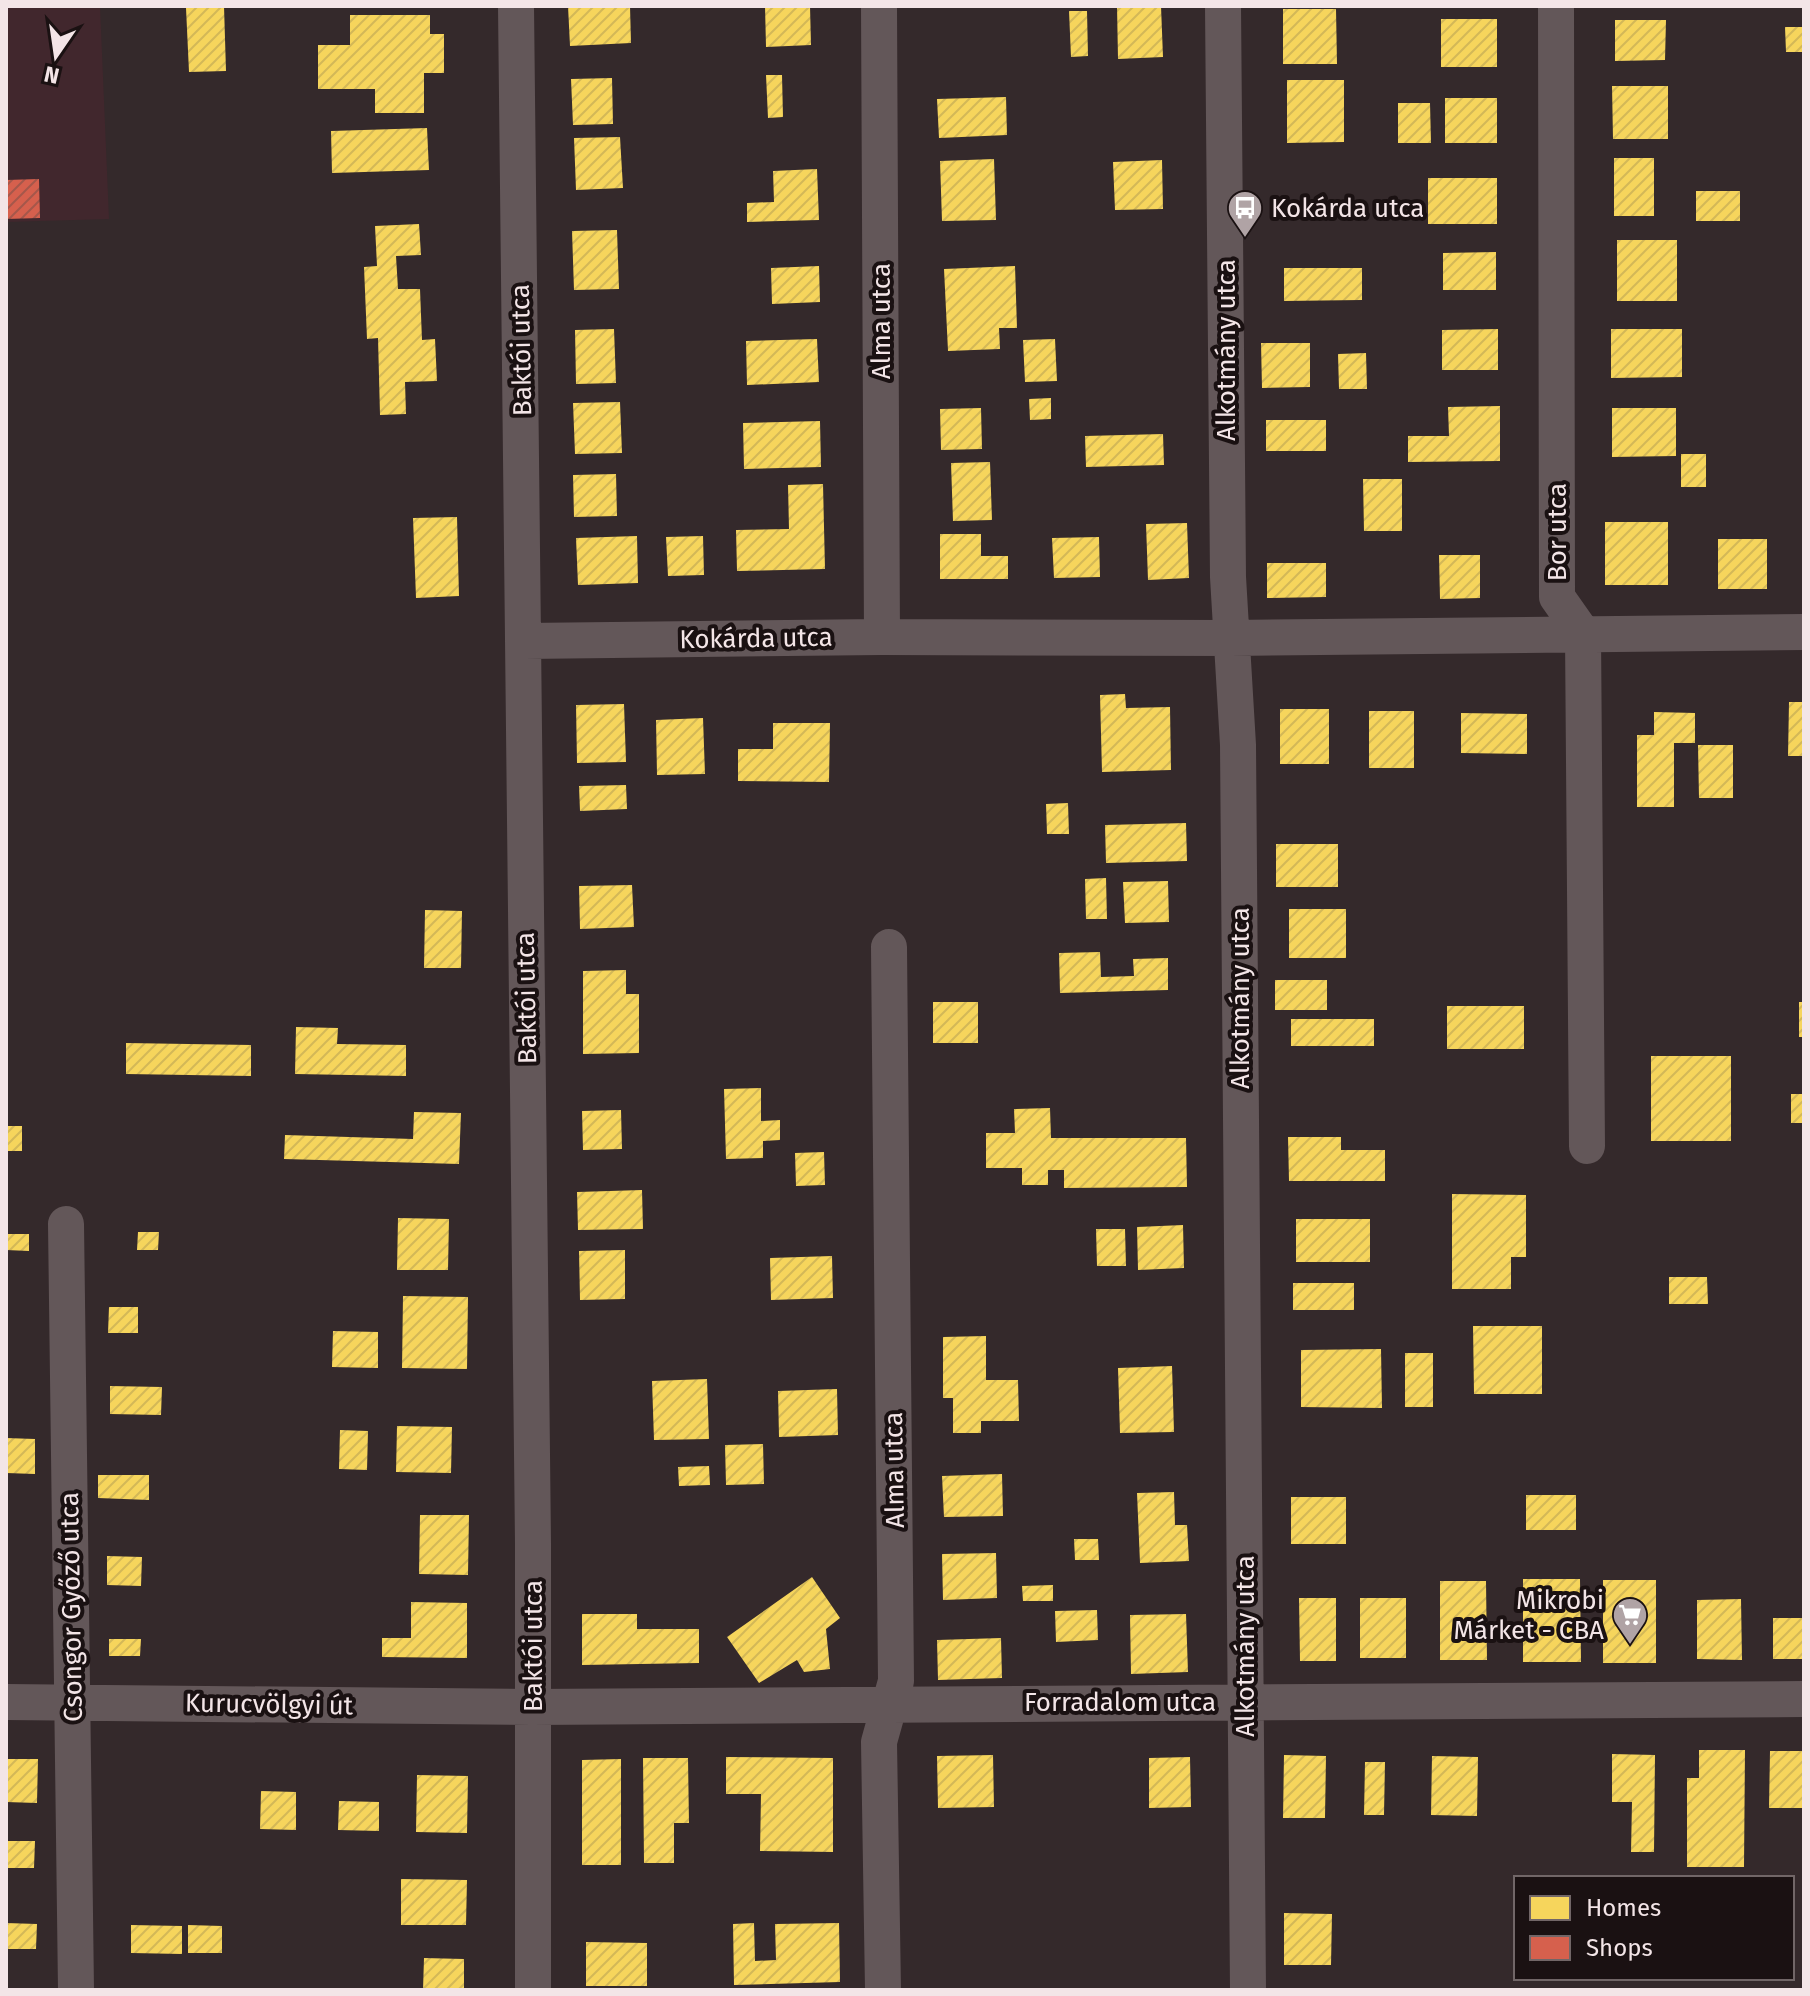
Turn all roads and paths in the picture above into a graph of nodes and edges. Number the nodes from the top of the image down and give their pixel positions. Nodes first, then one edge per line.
1 (516, 6) edge
2 (879, 6) edge
3 (1223, 6) edge
4 (1556, 6) edge
5 (1804, 632) edge
6 (1583, 634) junction
7 (882, 637) junction
8 (1231, 638) junction
9 (525, 641) junction
10 (889, 947) dead end
11 (1587, 1146) dead end
12 (66, 1224) dead end
13 (1804, 1699) edge
14 (1245, 1701) junction
15 (6, 1702) edge
16 (72, 1702) junction
17 (890, 1704) junction
18 (532, 1707) junction
19 (76, 1990) edge
20 (533, 1990) edge
21 (883, 1990) edge
22 (1248, 1990) edge

1 - 9 street, Baktói utca
2 - 7 street, Alma utca
3 - 8 street, Alkotmány utca
4 - 6 street, Bor utca
5 - 6 street, Kokárda utca
6 - 8 street, Kokárda utca
6 - 11 street
7 - 8 street, Kokárda utca
7 - 9 street, Kokárda utca
8 - 14 street, Alkotmány utca
9 - 18 street, Baktói utca
10 - 17 street, Alma utca
12 - 16 street, Csongor Győző utca
13 - 14 street, Forradalom utca
14 - 17 street, Forradalom utca
14 - 22 street, Alkotmány utca
15 - 16 street, Kurucvölgyi út
16 - 18 street, Kurucvölgyi út
16 - 19 street, Csongor Győző utca
17 - 18 street, Forradalom utca
17 - 21 street, Alma utca
18 - 20 street, Baktói utca

